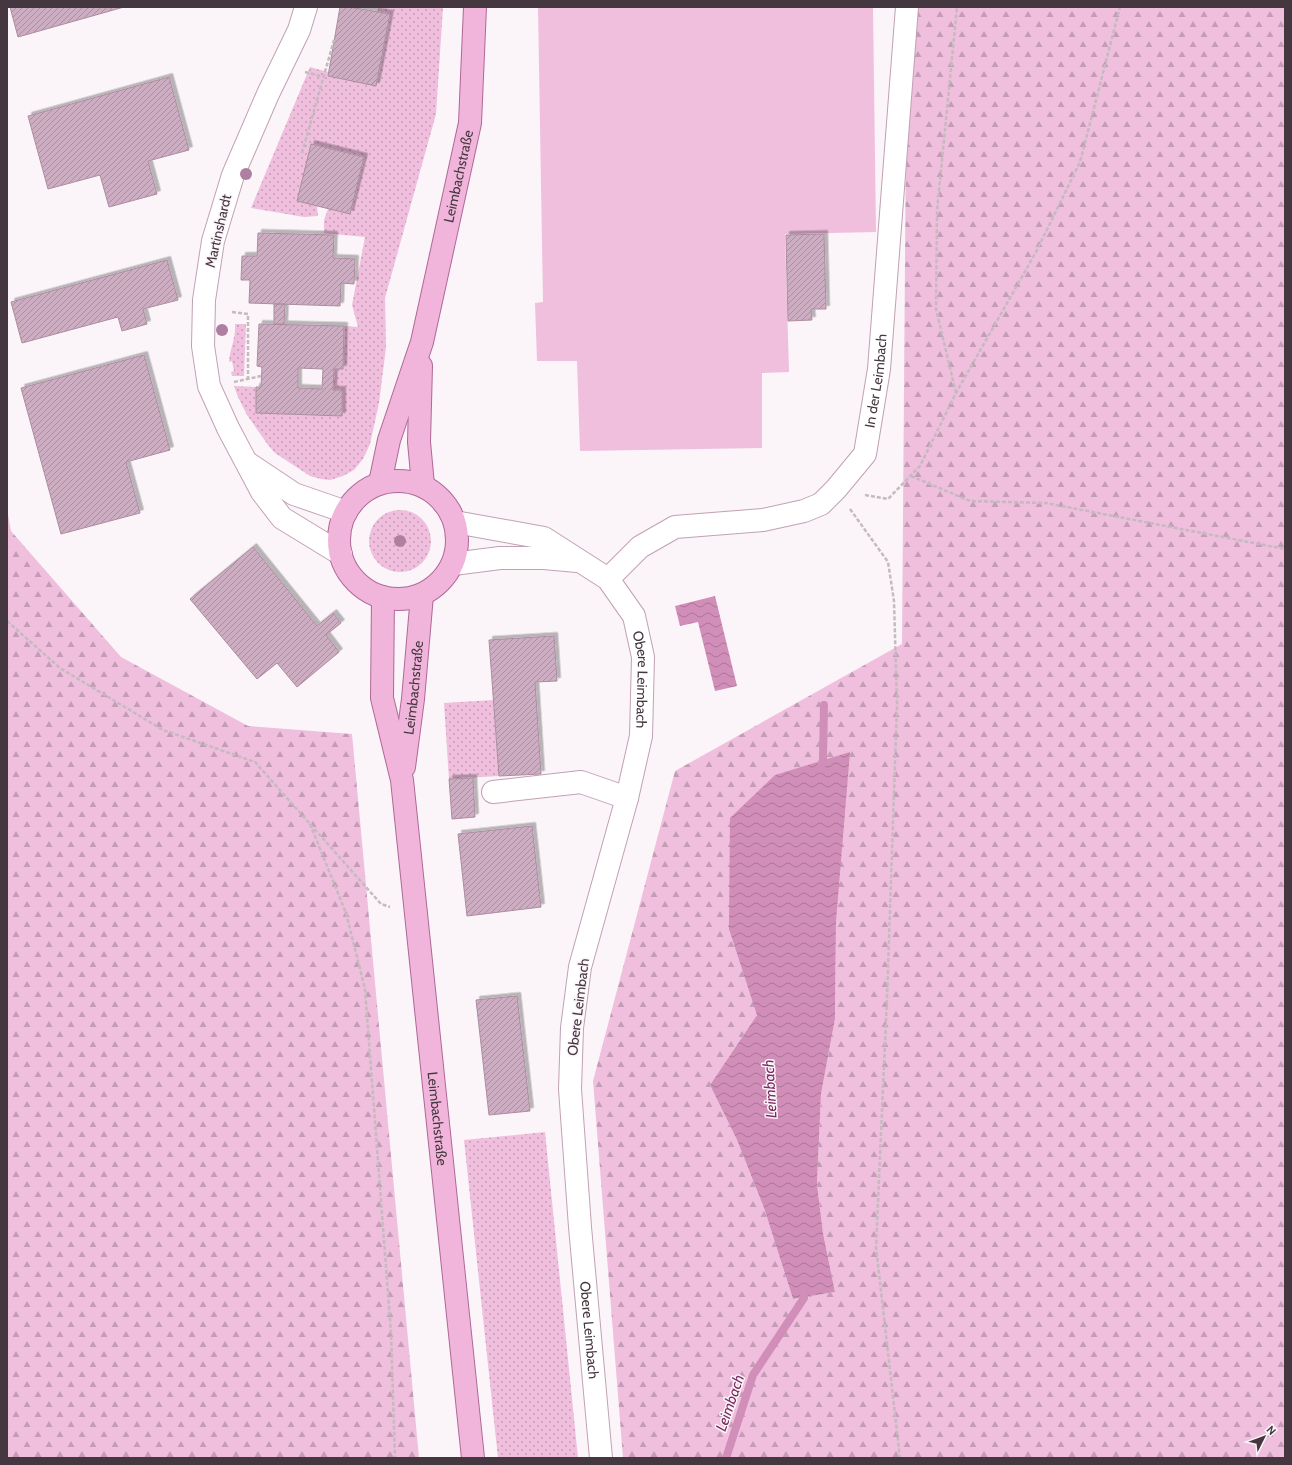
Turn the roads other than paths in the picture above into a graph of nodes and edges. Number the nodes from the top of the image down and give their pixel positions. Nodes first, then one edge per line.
1 (306, 7) edge
2 (475, 7) edge
3 (907, 7) edge
4 (422, 342) junction
5 (245, 462) junction
6 (380, 483) junction
7 (423, 485) junction
8 (346, 512) junction
9 (455, 522) junction
10 (341, 554) junction
11 (582, 562) junction
12 (453, 564) junction
13 (608, 579) junction
14 (422, 595) junction
15 (383, 597) junction
16 (402, 780) junction
17 (492, 792) dead end
18 (627, 798) junction
19 (473, 1458) edge
20 (601, 1458) edge

1 - 5 street, Martinshardt
2 - 4 main road, Leimbachstraße
3 - 13 street, In der Leimbach
4 - 6 main road, Leimbachstraße
4 - 7 main road, Leimbachstraße
5 - 8 street
5 - 10 street, Martinshardt
6 - 7 main road
6 - 8 main road
7 - 9 main road
8 - 10 main road
9 - 11 street, Obere Leimbach
9 - 12 main road
10 - 15 main road
11 - 12 street, Obere Leimbach
11 - 13 street, Obere Leimbach
12 - 14 main road
13 - 18 street, Obere Leimbach
14 - 15 main road
14 - 16 main road, Leimbachstraße
15 - 16 main road, Leimbachstraße
16 - 19 main road, Leimbachstraße
17 - 18 street
18 - 20 street, Obere Leimbach

